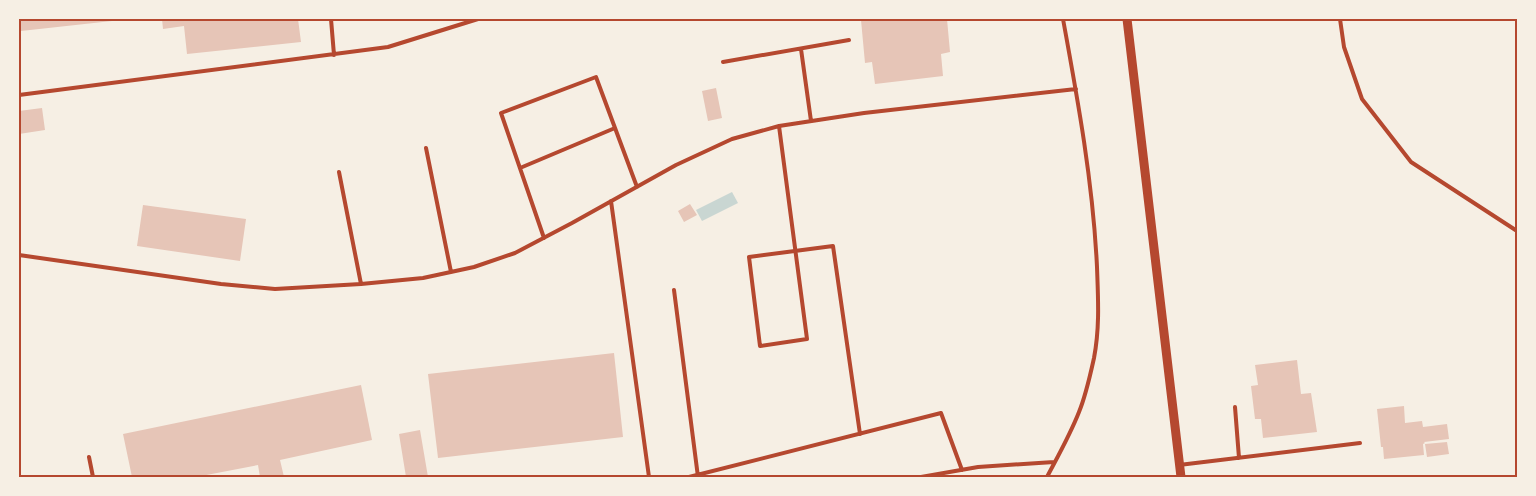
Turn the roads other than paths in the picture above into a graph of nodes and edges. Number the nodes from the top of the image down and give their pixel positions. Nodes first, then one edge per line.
1 (330, 19) edge
2 (478, 19) edge
3 (1063, 19) edge
4 (1127, 19) edge
5 (1340, 19) edge
6 (848, 40) dead end
7 (801, 49) junction
8 (334, 54) junction
9 (723, 62) dead end
10 (1076, 89) junction
11 (19, 95) edge
12 (811, 122) junction
13 (780, 126) junction
14 (615, 128) junction
15 (426, 148) dead end
16 (520, 168) junction
17 (339, 172) dead end
18 (637, 187) junction
19 (611, 201) junction
20 (1517, 231) edge
21 (544, 238) junction
22 (796, 251) junction
23 (19, 255) edge
24 (451, 272) junction
25 (361, 284) junction
26 (674, 290) dead end
27 (1235, 407) dead end
28 (860, 434) junction
29 (1360, 443) dead end
30 (89, 457) dead end
31 (1239, 458) junction
32 (1054, 462) junction
33 (1179, 465) junction
34 (962, 470) junction
35 (698, 476) edge
36 (93, 477) edge
37 (649, 477) edge
38 (690, 477) edge
39 (922, 477) edge
40 (1047, 477) edge
41 (1181, 477) edge

1 - 8 lane
2 - 8 lane
3 - 10 lane
4 - 33 street
5 - 20 lane
6 - 7 lane
7 - 9 lane
7 - 12 lane
8 - 11 lane
10 - 12 lane
10 - 32 lane
12 - 13 lane
13 - 18 lane
13 - 22 lane
14 - 16 lane
14 - 16 lane
14 - 18 lane
15 - 24 lane
16 - 21 lane
17 - 25 lane
18 - 19 lane
19 - 21 lane
19 - 37 lane
21 - 24 lane
22 - 22 lane
22 - 28 lane
23 - 25 lane
24 - 25 lane
26 - 35 lane
27 - 31 lane
28 - 34 lane
28 - 35 lane
29 - 31 lane
30 - 36 lane
31 - 33 lane
32 - 34 lane
32 - 40 lane
33 - 41 street
34 - 39 lane
35 - 38 lane

